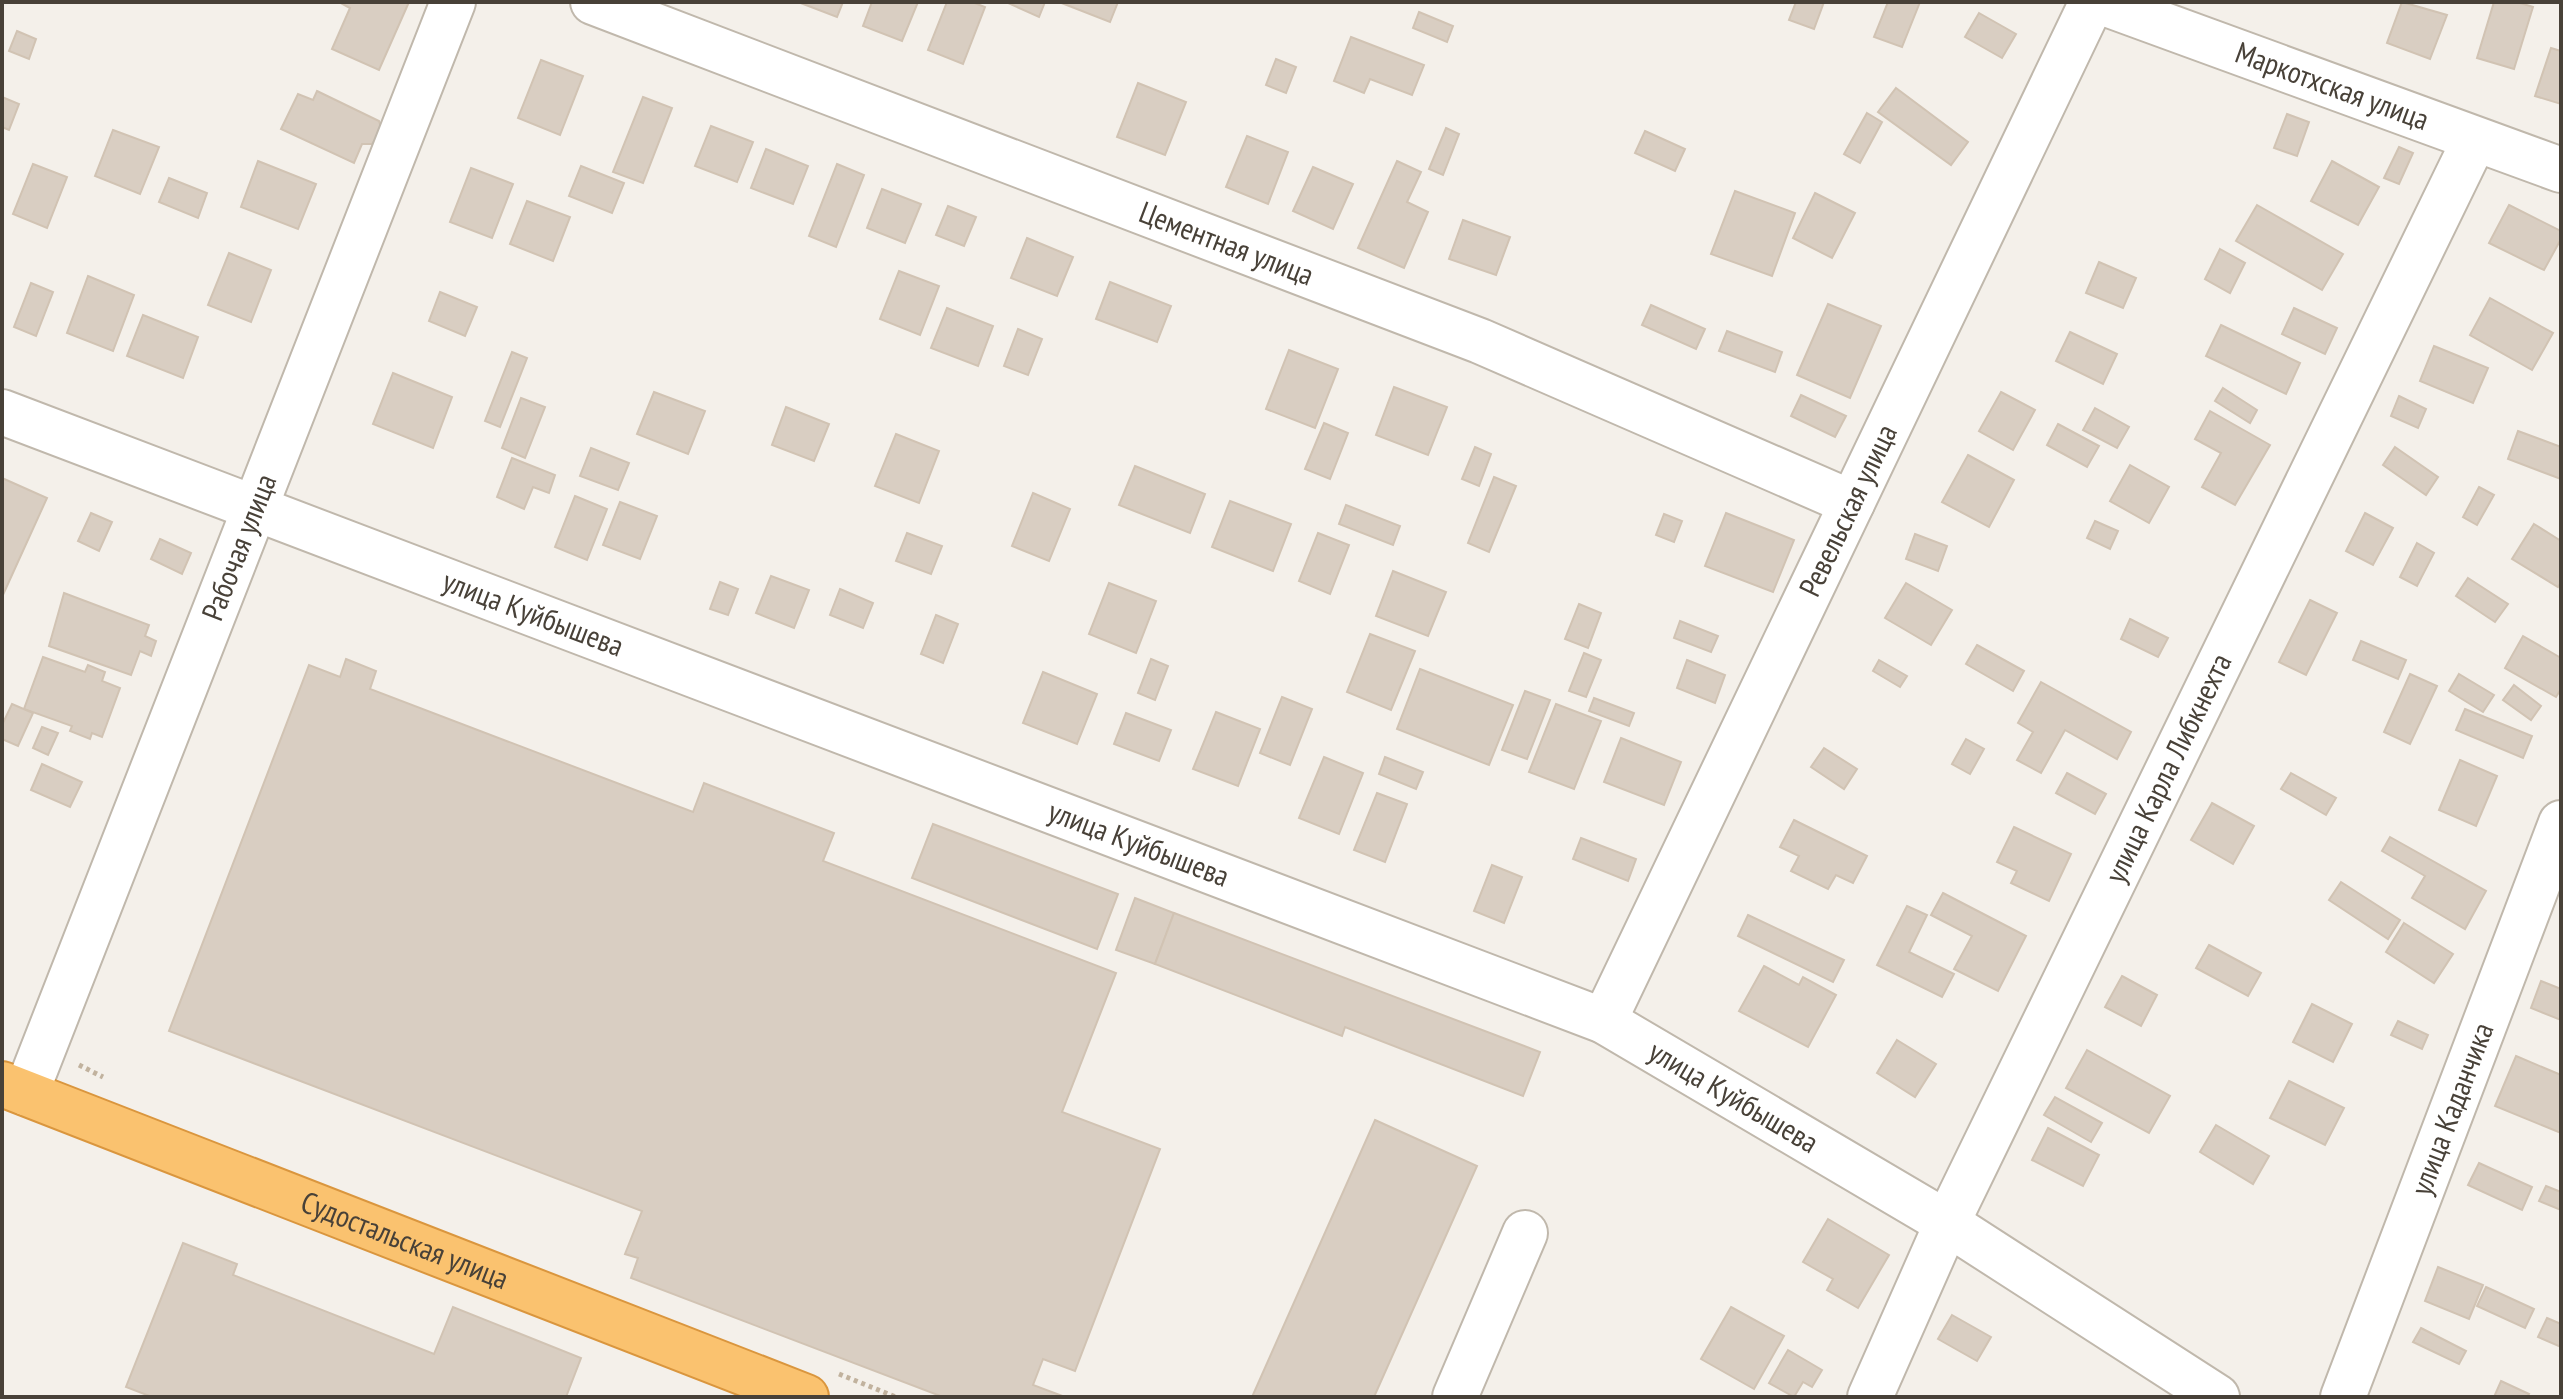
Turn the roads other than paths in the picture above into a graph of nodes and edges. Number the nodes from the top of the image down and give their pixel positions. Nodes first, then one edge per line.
1 (453, 2) edge
2 (593, 2) edge
3 (2092, 2) edge
4 (2101, 2) edge
5 (2474, 141) junction
6 (2561, 170) edge
7 (2, 412) edge
8 (1852, 503) junction
9 (255, 510) junction
10 (2561, 823) edge
11 (1604, 1021) junction
12 (14, 1088) edge
13 (1947, 1223) junction
14 (1525, 1233) dead end
15 (806, 1397) edge
16 (1455, 1397) edge
17 (1870, 1397) edge
18 (2217, 1397) edge
19 (2343, 1397) edge

1 - 9 street, Рабочая улица
2 - 8 street, Цементная улица
3 - 8 street, Ревельская улица
4 - 5 street, Маркотхская улица
5 - 6 street, Маркотхская улица
5 - 13 street, улица Карла Либкнехта
7 - 9 street, улица Куйбышева
8 - 11 street, Ревельская улица
9 - 11 street, улица Куйбышева
9 - 12 street, Рабочая улица
10 - 19 street, улица Каданчика
11 - 13 street, улица Куйбышева
12 - 15 highway, Судостальская улица
13 - 17 street, улица Карла Либкнехта
13 - 18 street, улица Куйбышева
14 - 16 street

